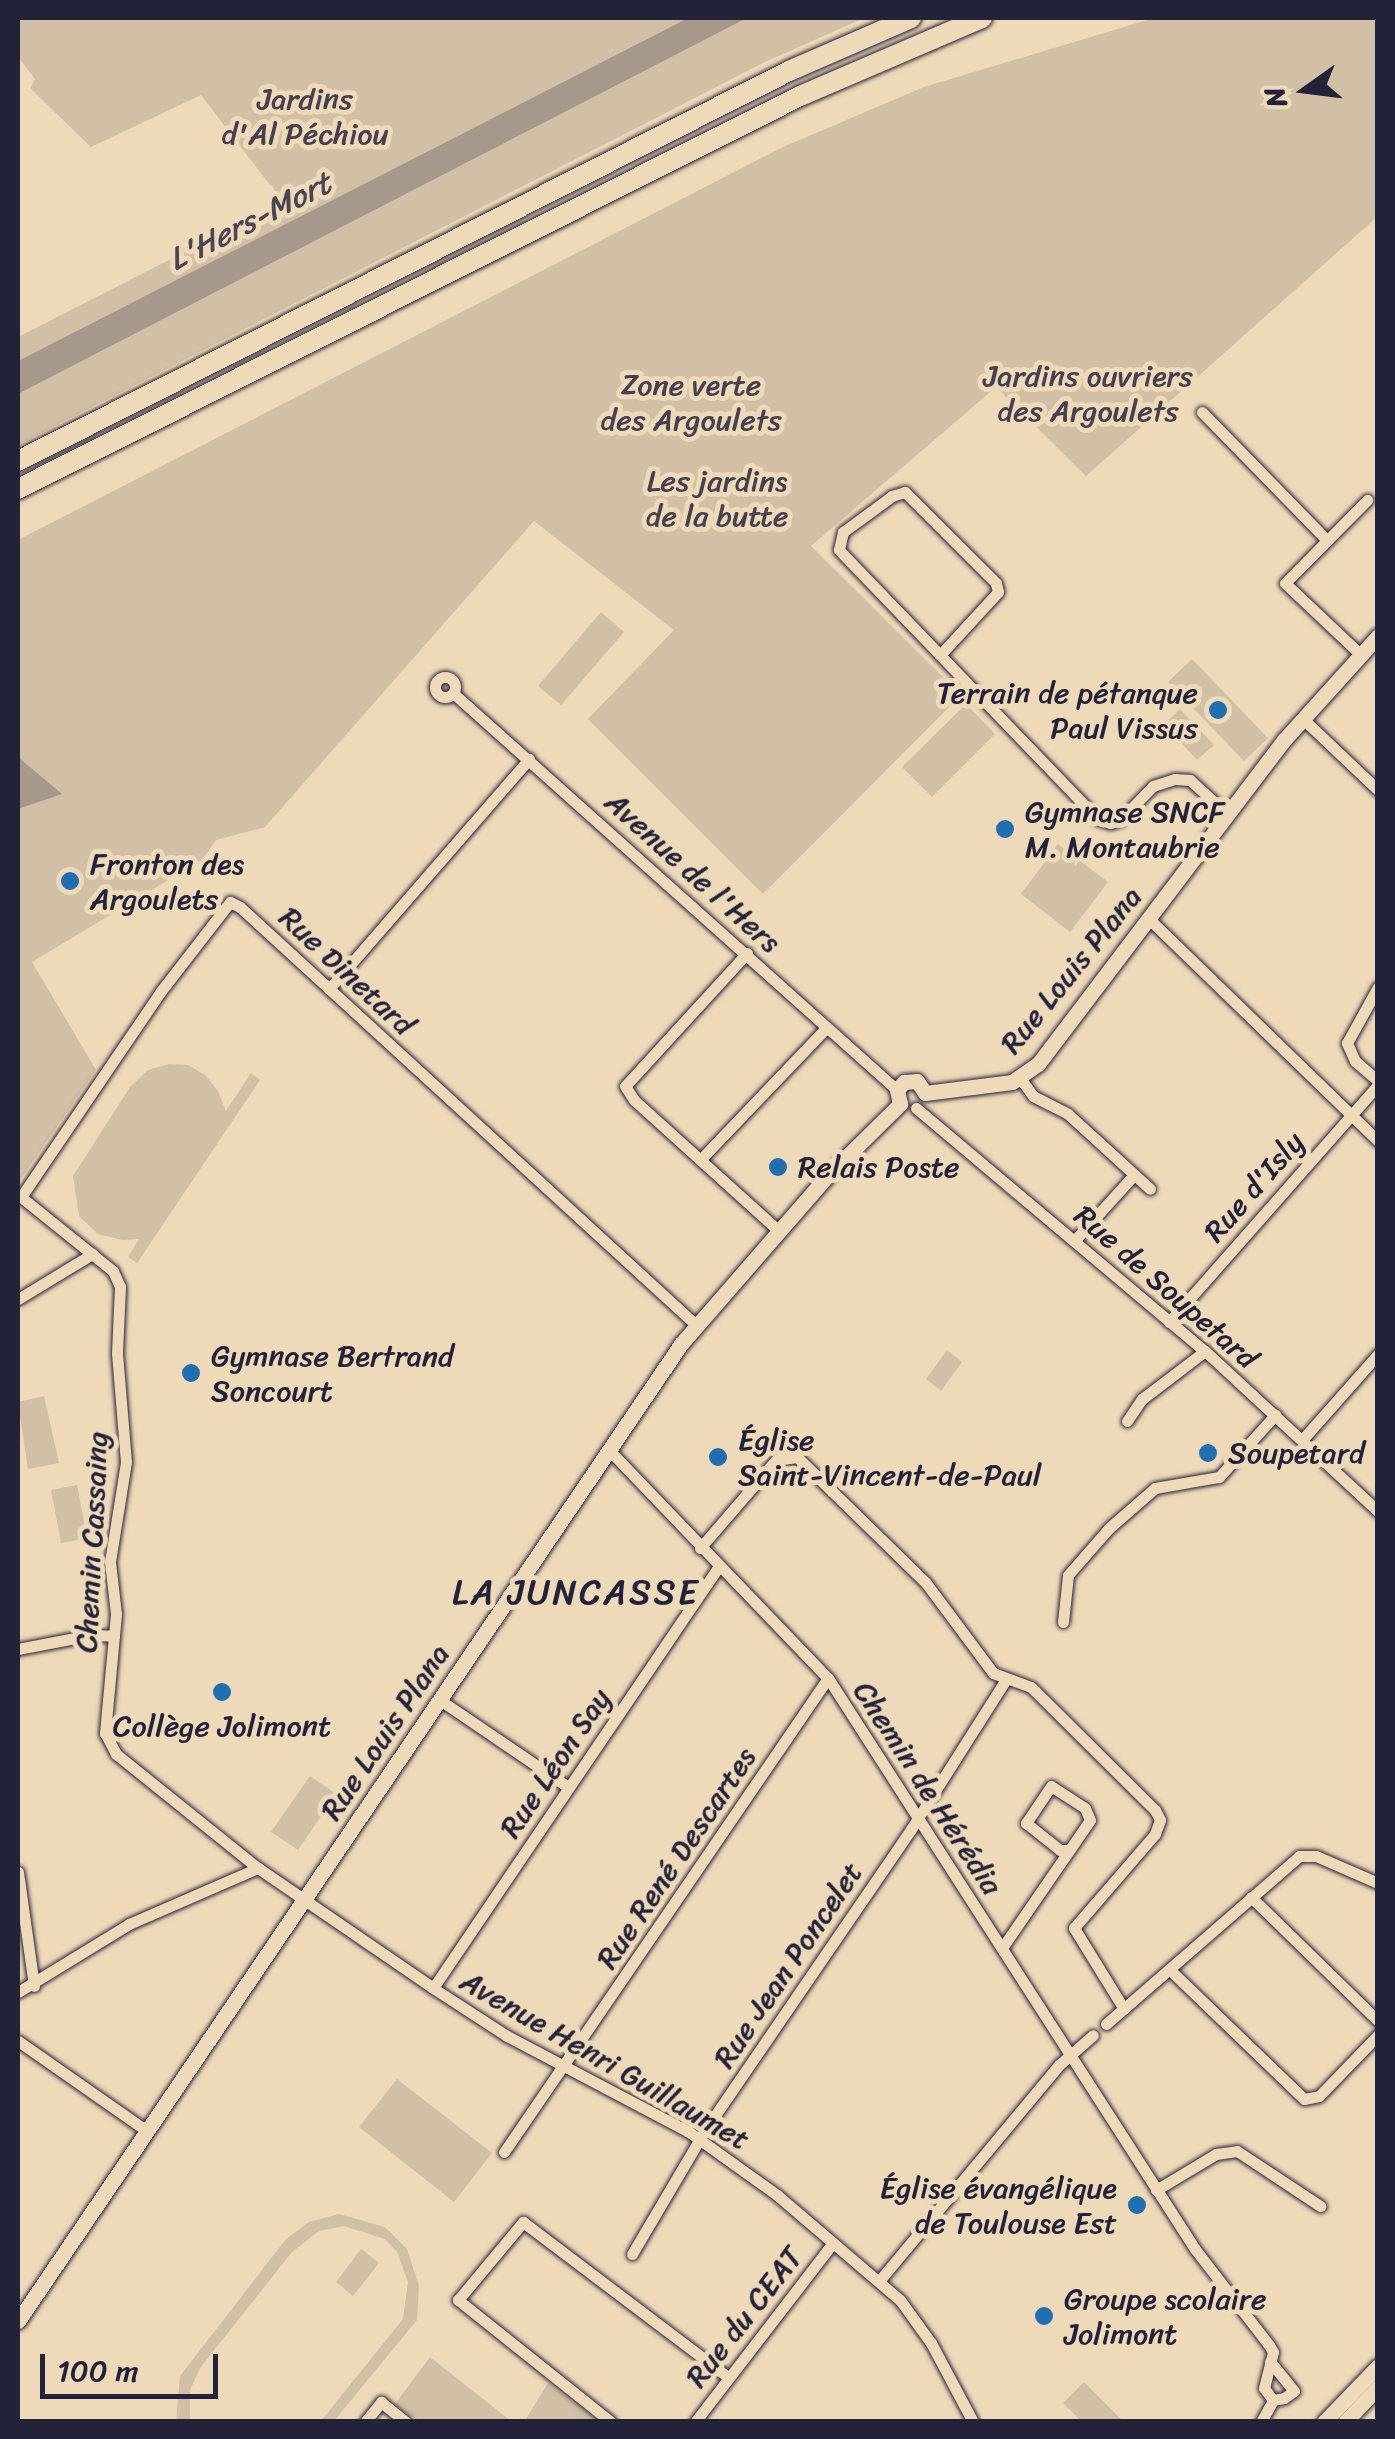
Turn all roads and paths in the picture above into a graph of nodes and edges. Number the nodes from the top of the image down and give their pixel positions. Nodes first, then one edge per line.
1 (907, 18) edge
2 (982, 18) edge
3 (1202, 412) dead end
4 (18, 461) edge
5 (18, 489) edge
6 (1367, 500) dead end
7 (1327, 540) junction
8 (1378, 636) edge
9 (940, 654) junction
10 (1360, 654) junction
11 (453, 693) dead end
12 (1302, 718) junction
13 (529, 759) junction
14 (1378, 790) edge
15 (1228, 814) junction
16 (1148, 918) junction
17 (747, 953) junction
18 (1378, 987) edge
19 (329, 989) junction
20 (826, 1028) junction
21 (1020, 1078) junction
22 (1378, 1083) edge
23 (910, 1099) junction
24 (1350, 1115) junction
25 (1378, 1141) edge
26 (700, 1160) junction
27 (1133, 1176) junction
28 (1150, 1189) dead end
29 (21, 1197) joint
30 (780, 1232) junction
31 (1074, 1241) junction
32 (92, 1254) junction
33 (18, 1299) edge
34 (1170, 1322) junction
35 (695, 1324) junction
36 (1205, 1350) junction
37 (1378, 1354) edge
38 (1275, 1415) junction
39 (1127, 1422) dead end
40 (1302, 1440) junction
41 (610, 1451) junction
42 (1378, 1511) edge
43 (700, 1548) junction
44 (719, 1566) junction
45 (1063, 1622) dead end
46 (114, 1636) junction
47 (18, 1649) edge
48 (828, 1678) junction
49 (1005, 1681) junction
50 (440, 1700) junction
51 (568, 1787) junction
52 (917, 1818) junction
53 (1068, 1850) junction
54 (258, 1868) junction
55 (18, 1872) edge
56 (1378, 1883) edge
57 (1251, 1897) junction
58 (304, 1900) junction
59 (1002, 1948) junction
60 (1169, 1969) junction
61 (34, 1986) junction
62 (433, 1988) junction
63 (18, 1992) edge
64 (1124, 2008) junction
65 (1378, 2021) edge
66 (1106, 2024) dead end
67 (1093, 2036) dead end
68 (1378, 2036) edge
69 (18, 2039) edge
70 (1070, 2056) junction
71 (564, 2065) junction
72 (147, 2131) junction
73 (700, 2141) junction
74 (504, 2152) dead end
75 (1156, 2190) junction
76 (1320, 2206) dead end
77 (832, 2243) junction
78 (632, 2254) dead end
79 (879, 2282) junction
80 (18, 2321) edge
81 (1270, 2361) junction
82 (1378, 2366) edge
83 (729, 2378) junction
84 (1378, 2387) edge
85 (1273, 2400) junction
86 (365, 2422) edge
87 (406, 2422) edge
88 (611, 2422) edge
89 (695, 2422) edge
90 (972, 2422) edge
91 (1261, 2422) edge
92 (1324, 2422) edge
93 (1345, 2422) edge

1 - 4 highway
2 - 5 highway
3 - 7 street
6 - 7 street
7 - 10 street
8 - 10 street, Rue Louis Plana
9 - 9 street
9 - 15 street
10 - 12 street, Rue Louis Plana
11 - 13 street, Avenue de l'Hers
12 - 14 street
12 - 15 street, Rue Louis Plana
13 - 17 street, Avenue de l'Hers
13 - 19 street
15 - 16 street, Rue Louis Plana
16 - 21 street, Rue Louis Plana
16 - 24 street
17 - 20 street, Avenue de l'Hers
17 - 26 street
18 - 22 street
19 - 29 street, Rue Dinetard
19 - 35 street, Rue Dinetard
20 - 23 street, Avenue de l'Hers
20 - 26 street
21 - 23 street, Rue Louis Plana
21 - 27 street
22 - 24 street, Rue d'Isly
23 - 30 street, Rue Louis Plana
23 - 31 street, Rue de Soupetard
24 - 25 street
24 - 34 street, Rue d'Isly
26 - 30 street
27 - 28 street
27 - 31 street
29 - 32 street, Chemin Cassaing
30 - 35 street, Rue Louis Plana
31 - 34 street, Rue de Soupetard
32 - 33 street
32 - 46 street, Chemin Cassaing
34 - 36 street, Rue de Soupetard
35 - 41 street, Rue Louis Plana
36 - 38 street, Rue de Soupetard
36 - 39 street
37 - 40 street
38 - 40 street, Rue de Soupetard
38 - 45 street
40 - 42 street, Rue de Soupetard
41 - 43 street, Chemin de Hérédia
41 - 50 street, Rue Louis Plana
43 - 44 street, Chemin de Hérédia
43 - 49 street
44 - 48 street, Chemin de Hérédia
44 - 51 street, Rue Léon Say
46 - 47 street
46 - 54 street, Chemin Cassaing
48 - 52 street, Chemin de Hérédia
48 - 71 street, Rue René Descartes
49 - 52 street, Rue Jean Poncelet
49 - 64 street
50 - 51 street
50 - 58 street, Rue Louis Plana
51 - 62 street, Rue Léon Say
52 - 59 street, Chemin de Hérédia
52 - 73 street, Rue Jean Poncelet
53 - 53 street
53 - 59 street
54 - 58 street, Chemin Cassaing
54 - 61 street
55 - 61 street
56 - 57 street
57 - 60 street
57 - 65 street
58 - 62 street, Avenue Henri Guillaumet
58 - 72 street, Rue Louis Plana
59 - 70 street, Chemin de Hérédia
60 - 64 street
60 - 68 street
61 - 63 street
62 - 71 street, Avenue Henri Guillaumet
64 - 66 street
67 - 70 street
69 - 72 street
70 - 75 street, Chemin de Hérédia
70 - 79 street
71 - 73 street, Avenue Henri Guillaumet
71 - 74 street, Rue René Descartes
72 - 80 street, Rue Louis Plana
73 - 77 street, Avenue Henri Guillaumet
73 - 78 street, Rue Jean Poncelet
75 - 76 street
75 - 81 street, Chemin de Hérédia
77 - 79 street, Avenue Henri Guillaumet
77 - 83 street, Rue du CEAT
79 - 90 street, Avenue Henri Guillaumet
81 - 85 street, Chemin de Hérédia
81 - 85 street, Chemin de Hérédia
82 - 92 street
83 - 88 street
83 - 89 street, Rue du CEAT
84 - 93 street
85 - 91 street
86 - 87 street

